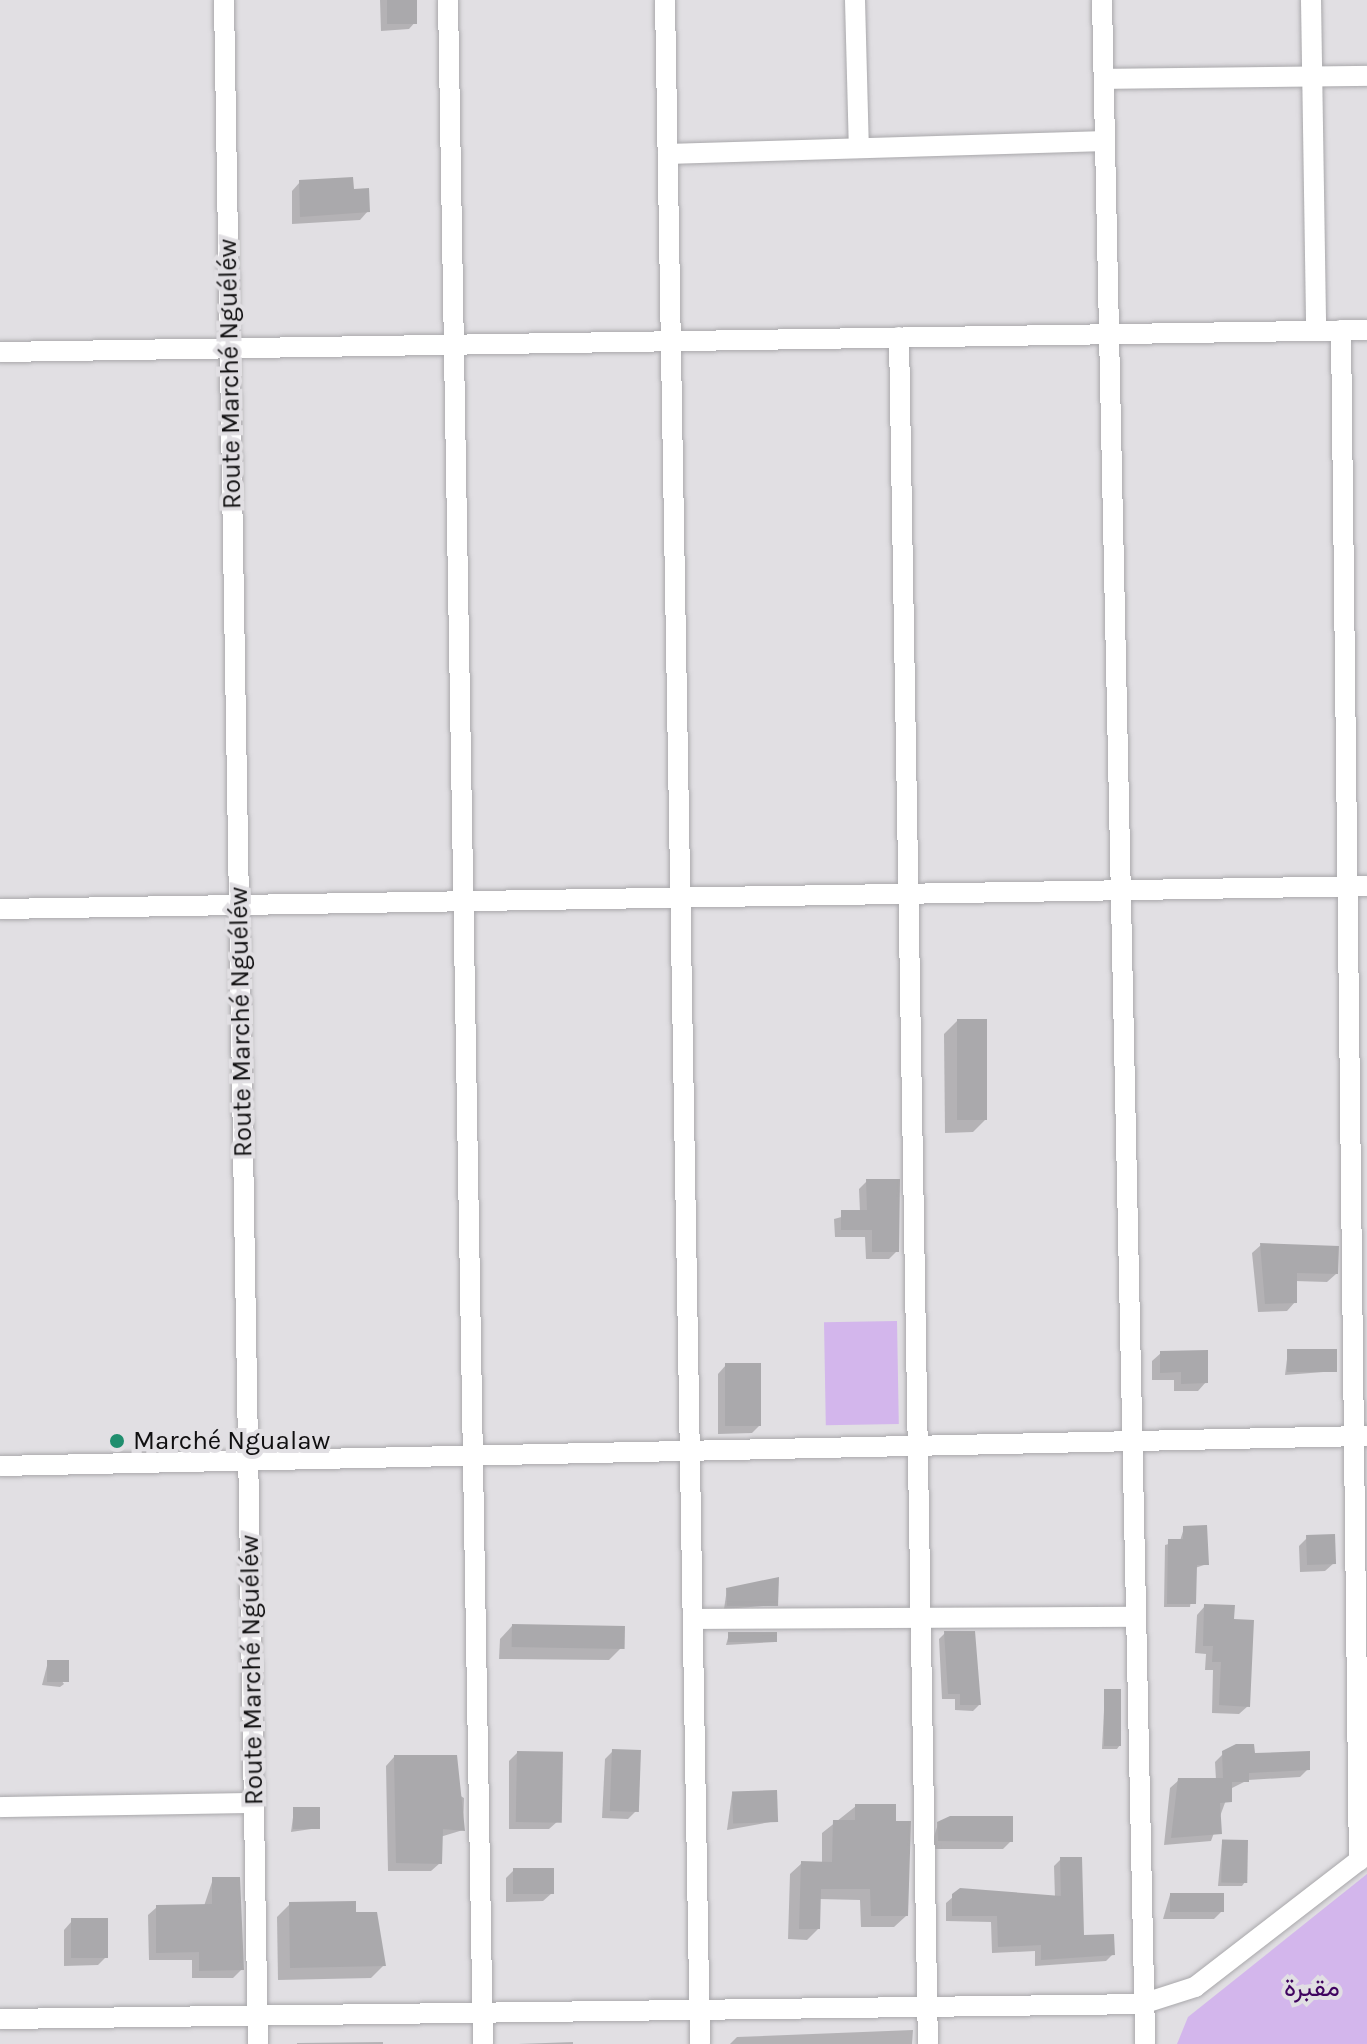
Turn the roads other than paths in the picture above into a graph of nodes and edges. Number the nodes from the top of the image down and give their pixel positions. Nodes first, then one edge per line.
1 (224, 0) edge
2 (448, 0) edge
3 (665, 0) edge
4 (855, 0) edge
5 (1102, 0) edge
6 (1311, 0) edge
7 (1312, 76) junction
8 (1367, 76) edge
9 (1104, 79) junction
10 (1105, 141) junction
11 (859, 148) junction
12 (668, 154) junction
13 (1316, 330) junction
14 (1341, 330) junction
15 (1367, 330) edge
16 (1109, 334) junction
17 (899, 337) junction
18 (671, 341) junction
19 (454, 344) junction
20 (230, 348) junction
21 (0, 352) edge
22 (1344, 886) junction
23 (1367, 886) edge
24 (1120, 891) junction
25 (908, 895) junction
26 (680, 899) junction
27 (464, 902) junction
28 (239, 906) junction
29 (0, 909) edge
30 (1360, 1436) edge
31 (1131, 1442) junction
32 (917, 1447) junction
33 (690, 1452) junction
34 (473, 1457) junction
35 (249, 1463) junction
36 (0, 1466) edge
37 (921, 1617) junction
38 (1134, 1617) junction
39 (693, 1619) junction
40 (254, 1803) junction
41 (0, 1807) edge
42 (1363, 1857) edge
43 (1142, 2004) junction
44 (927, 2007) junction
45 (699, 2010) junction
46 (483, 2013) junction
47 (258, 2015) junction
48 (0, 2019) edge
49 (258, 2044) edge
50 (483, 2044) edge
51 (700, 2044) edge
52 (928, 2044) edge
53 (1145, 2044) edge

1 - 20 street, Route Marché Nguéléw
2 - 19 street
3 - 12 street
4 - 11 street
5 - 9 street
6 - 7 street
7 - 8 street
7 - 9 street
7 - 13 street
9 - 10 street
10 - 11 street
10 - 16 street
11 - 12 street
12 - 18 street
13 - 14 street
13 - 16 street
14 - 15 street
14 - 22 street
16 - 17 street
16 - 24 street
17 - 18 street
17 - 25 street
18 - 19 street
18 - 26 street
19 - 20 street
19 - 27 street
20 - 21 street
20 - 28 street, Route Marché Nguéléw
22 - 23 street
22 - 24 street
22 - 30 street
24 - 25 street
24 - 31 street
25 - 26 street
25 - 32 street
26 - 27 street
26 - 33 street
27 - 28 street
27 - 34 street
28 - 29 street
28 - 35 street, Route Marché Nguéléw
30 - 31 street
30 - 42 street
31 - 32 street
31 - 38 street
32 - 33 street
32 - 37 street
33 - 34 street
33 - 39 street
34 - 35 street
34 - 46 street
35 - 36 street
35 - 40 street, Route Marché Nguéléw
37 - 38 street
37 - 39 street
37 - 44 street
38 - 43 street
39 - 45 street
40 - 41 street
40 - 47 street, Route Marché Nguéléw
42 - 43 street
43 - 44 street
43 - 53 street
44 - 45 street
44 - 52 street
45 - 46 street
45 - 51 street
46 - 47 street
46 - 50 street
47 - 48 street
47 - 49 street, Route Marché Nguéléw

